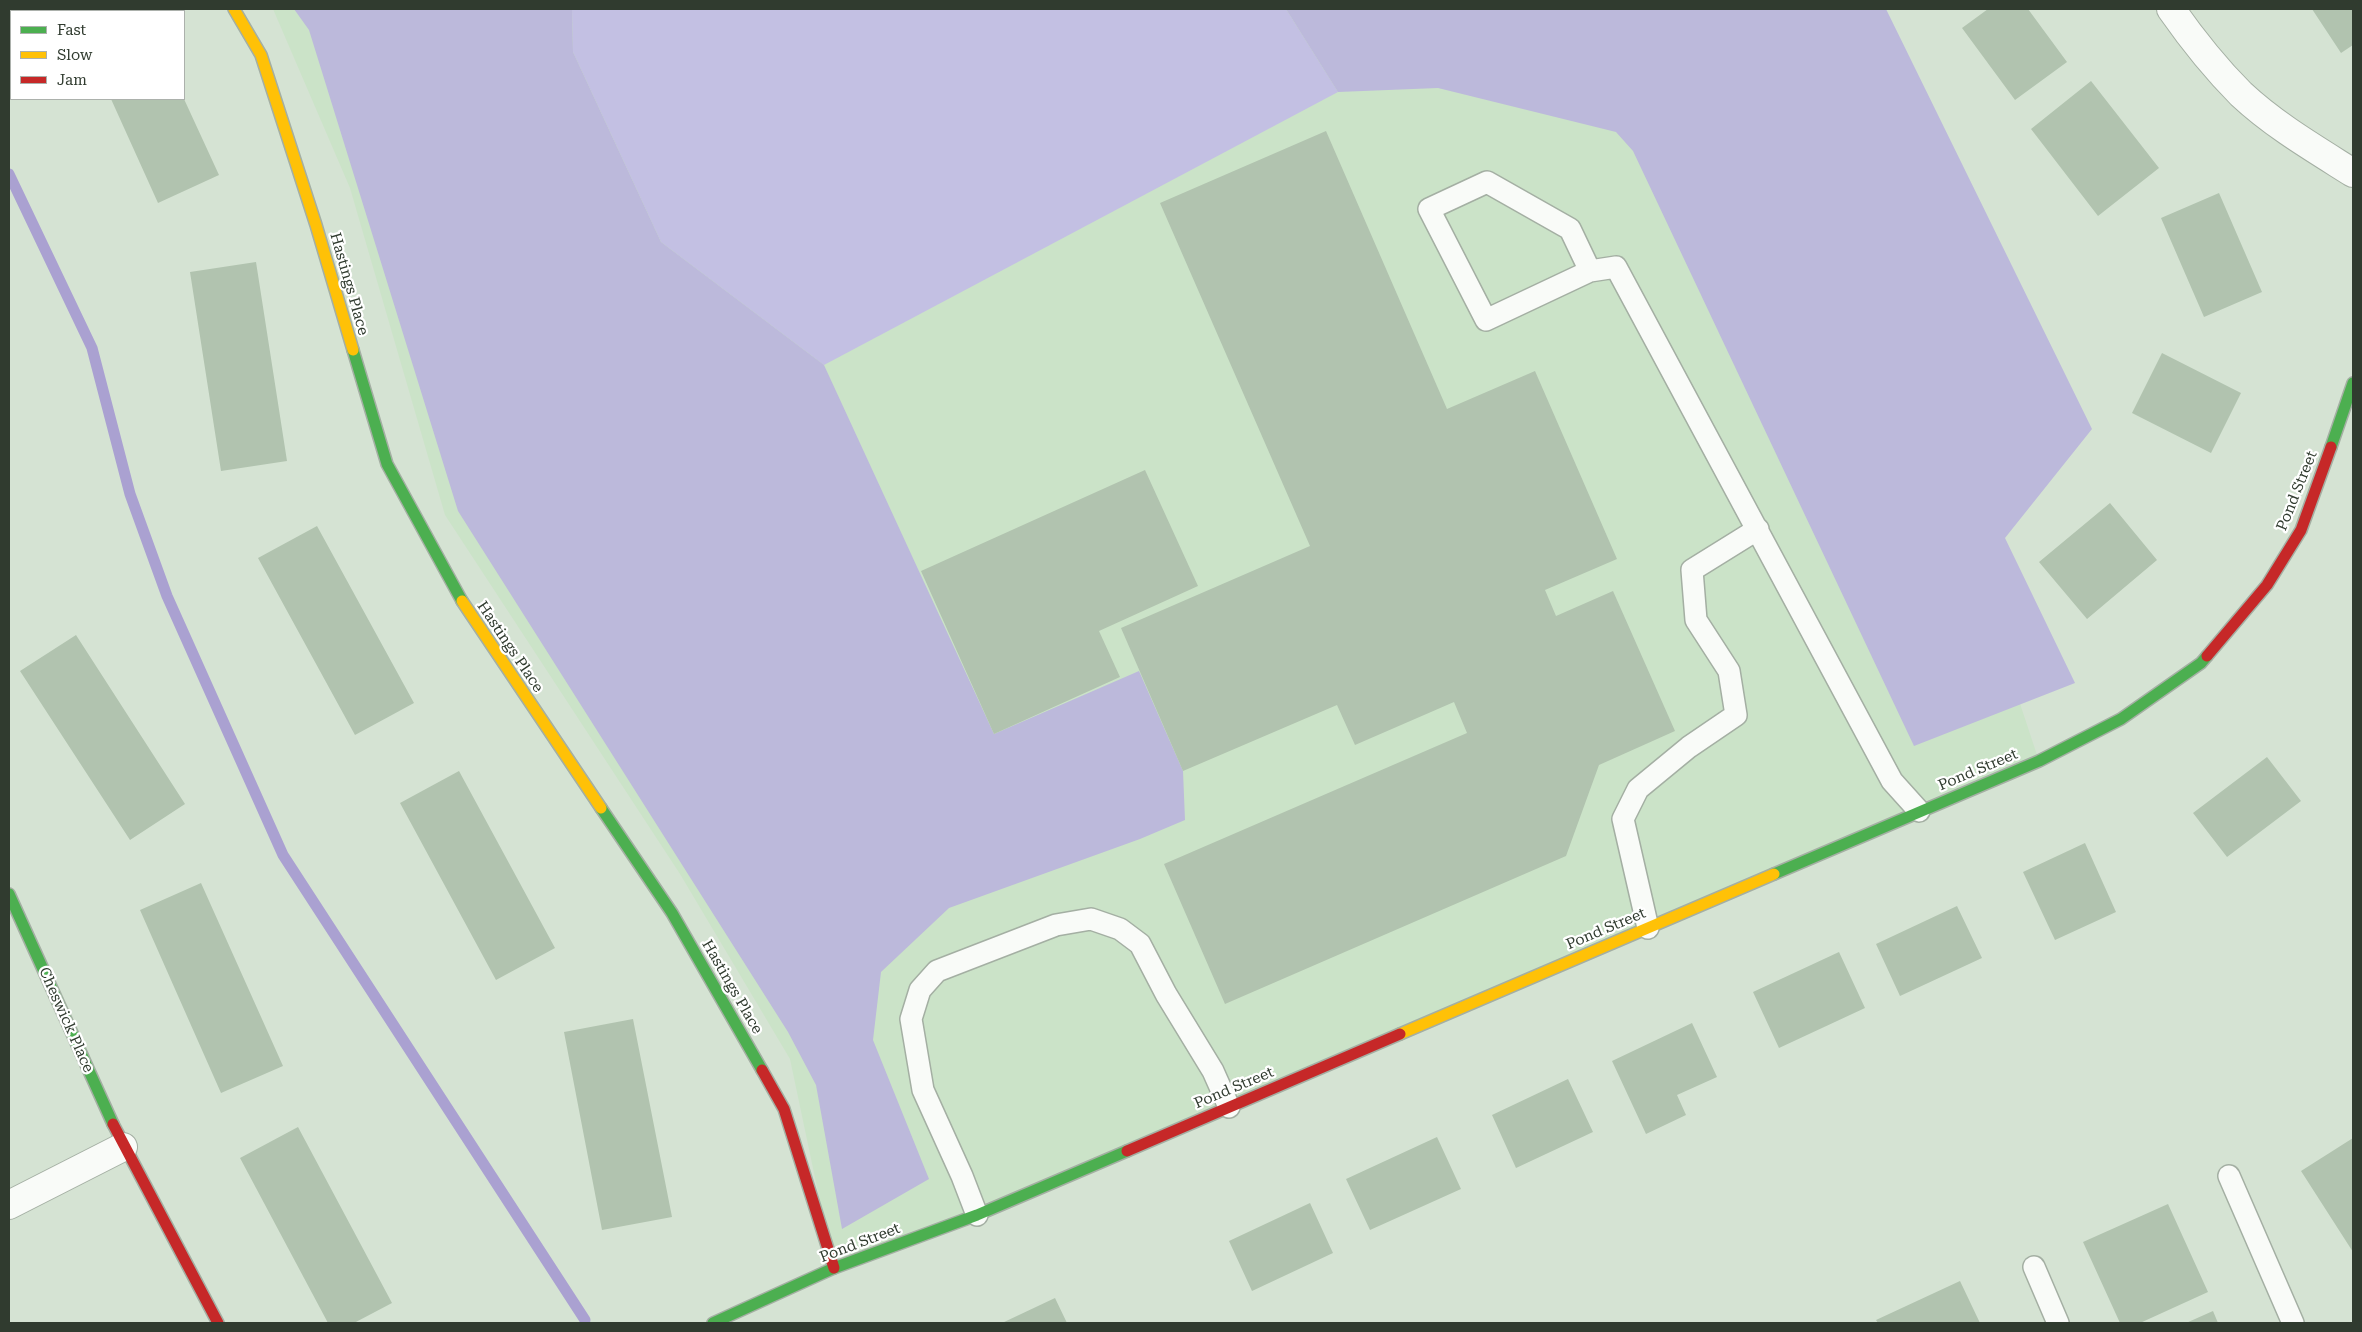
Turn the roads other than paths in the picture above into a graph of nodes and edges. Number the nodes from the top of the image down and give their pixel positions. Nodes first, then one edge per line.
1 (234, 9) edge
2 (2171, 9) edge
3 (2353, 173) edge
4 (1590, 271) junction
5 (2353, 383) edge
6 (1758, 529) junction
7 (1919, 811) junction
8 (9, 894) edge
9 (1648, 928) junction
10 (1229, 1107) junction
11 (123, 1147) junction
12 (2229, 1176) dead end
13 (9, 1205) edge
14 (977, 1215) junction
15 (2034, 1267) dead end
16 (834, 1268) junction
17 (218, 1323) edge
18 (712, 1323) edge
19 (2058, 1323) edge
20 (2293, 1323) edge

1 - 16 street, Hastings Place
2 - 3 street
4 - 4 lane
4 - 6 lane
5 - 7 street, Pond Street
6 - 7 lane
6 - 9 lane
7 - 9 street, Pond Street
8 - 11 street, Cheswick Place
9 - 10 street, Pond Street
10 - 14 street, Pond Street
10 - 14 lane
11 - 13 street
11 - 17 street, Cheswick Place
12 - 20 lane
14 - 16 street, Pond Street
15 - 19 lane
16 - 18 street, Pond Street

